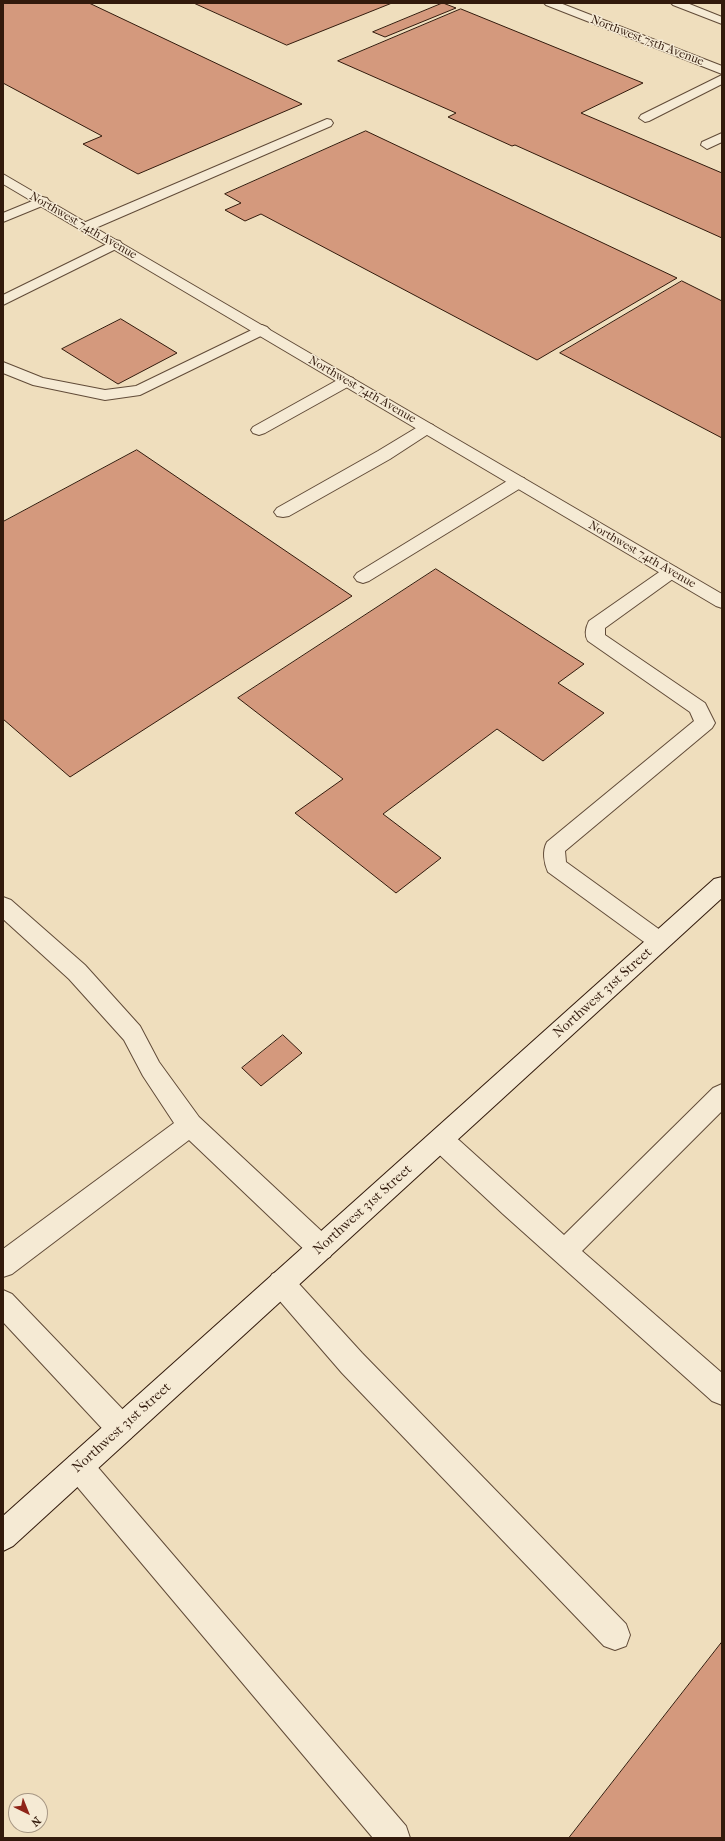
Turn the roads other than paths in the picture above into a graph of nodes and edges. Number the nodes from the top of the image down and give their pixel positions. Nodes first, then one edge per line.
1 (550, 3) edge
2 (677, 3) edge
3 (722, 21) edge
4 (722, 70) edge
5 (722, 79) edge
6 (645, 118) dead end
7 (327, 123) dead end
8 (722, 137) edge
9 (707, 145) dead end
10 (3, 178) edge
11 (42, 201) junction
12 (3, 218) edge
13 (86, 227) junction
14 (115, 244) junction
15 (3, 301) edge
16 (262, 330) junction
17 (3, 368) edge
18 (347, 381) junction
19 (427, 428) junction
20 (259, 430) dead end
21 (518, 482) junction
22 (283, 512) dead end
23 (671, 572) junction
24 (363, 577) dead end
25 (722, 602) edge
26 (722, 885) edge
27 (3, 906) edge
28 (659, 941) junction
29 (722, 1095) edge
30 (190, 1125) junction
31 (441, 1140) junction
32 (321, 1248) junction
33 (564, 1252) junction
34 (3, 1265) edge
35 (281, 1283) junction
36 (3, 1303) edge
37 (722, 1391) edge
38 (121, 1428) junction
39 (79, 1467) junction
40 (3, 1536) edge
41 (615, 1635) dead end
42 (394, 1838) edge

1 - 4 street, Northwest 75th Avenue
2 - 3 street
5 - 6 street
7 - 13 street
8 - 9 street
10 - 11 street, Northwest 74th Avenue
11 - 12 street
11 - 13 street, Northwest 74th Avenue
13 - 14 street, Northwest 74th Avenue
14 - 15 street
14 - 16 street, Northwest 74th Avenue
16 - 17 street
16 - 18 street, Northwest 74th Avenue
18 - 19 street, Northwest 74th Avenue
18 - 20 street
19 - 21 street, Northwest 74th Avenue
19 - 22 street
21 - 23 street, Northwest 74th Avenue
21 - 24 street
23 - 25 street, Northwest 74th Avenue
23 - 28 street
26 - 28 street, Northwest 31st Street
27 - 30 street
28 - 31 street, Northwest 31st Street
29 - 33 street
30 - 32 street
30 - 34 street
31 - 32 street, Northwest 31st Street
31 - 33 street
32 - 35 street, Northwest 31st Street
33 - 37 street
35 - 38 street, Northwest 31st Street
35 - 41 street
36 - 38 street
38 - 39 street, Northwest 31st Street
39 - 40 street, Northwest 31st Street
39 - 42 street

